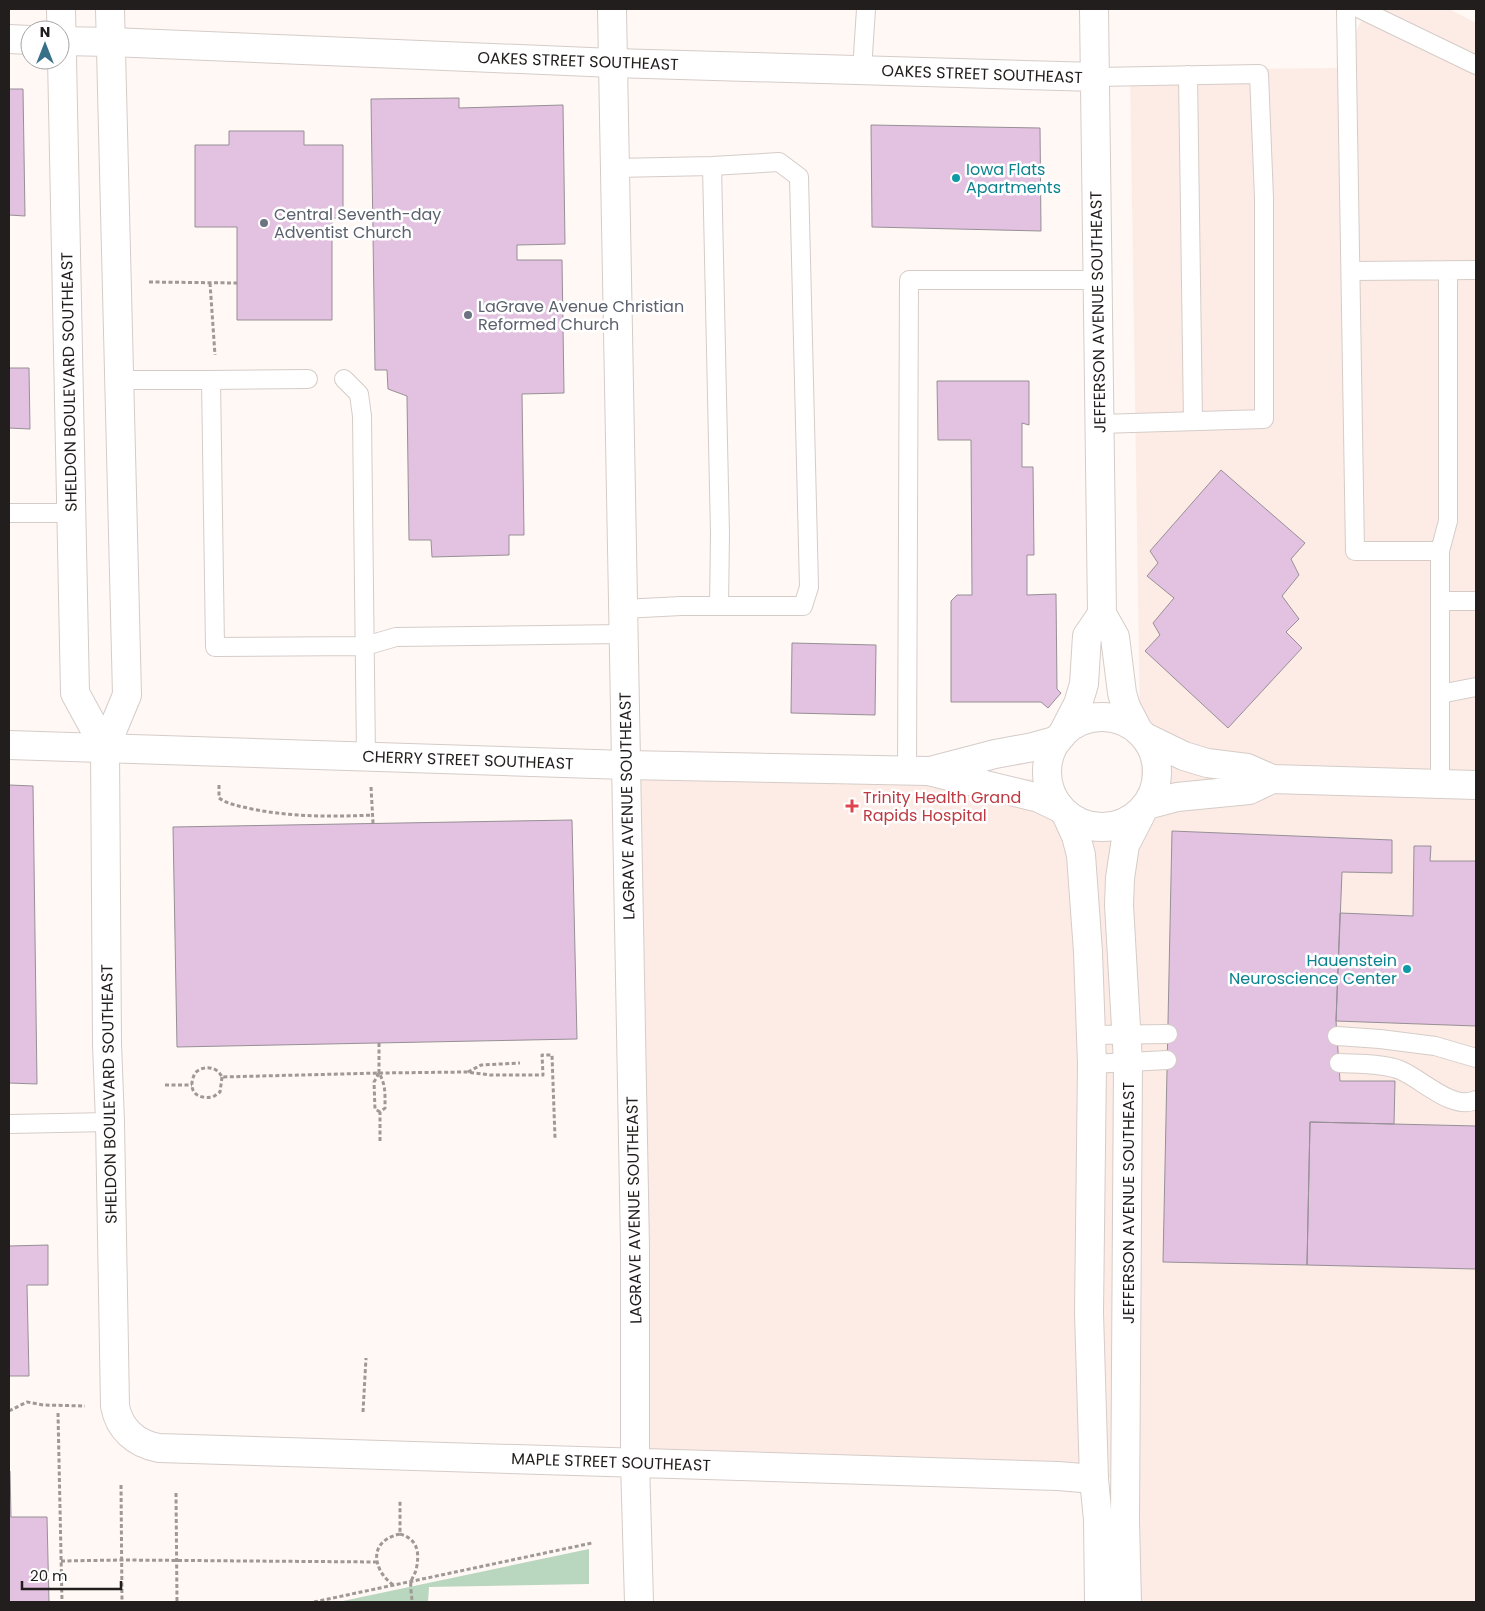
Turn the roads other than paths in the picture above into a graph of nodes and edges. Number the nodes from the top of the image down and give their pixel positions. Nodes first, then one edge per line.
1 (110, 9) edge
2 (612, 9) edge
3 (866, 9) edge
4 (1094, 9) edge
5 (1346, 9) edge
6 (1360, 9) edge
7 (70, 41) edge
8 (111, 42) junction
9 (613, 63) junction
10 (1476, 65) edge
11 (62, 70) edge
12 (862, 70) junction
13 (1188, 75) junction
14 (1096, 77) junction
15 (712, 166) junction
16 (615, 168) junction
17 (1448, 270) junction
18 (1476, 270) edge
19 (1351, 271) junction
20 (1098, 280) junction
21 (308, 379) dead end
22 (344, 379) dead end
23 (120, 380) junction
24 (214, 380) junction
25 (1193, 421) junction
26 (1100, 424) junction
27 (9, 513) edge
28 (71, 513) junction
29 (1440, 550) junction
30 (1440, 601) junction
31 (1476, 601) edge
32 (719, 606) junction
33 (1102, 614) junction
34 (623, 621) junction
35 (365, 646) junction
36 (1476, 687) edge
37 (1440, 694) junction
38 (1142, 734) junction
39 (1060, 737) junction
40 (9, 745) edge
41 (104, 748) junction
42 (366, 757) junction
43 (626, 765) junction
44 (917, 771) junction
45 (1272, 779) junction
46 (1440, 784) junction
47 (1476, 785) edge
48 (1145, 808) junction
49 (1063, 811) junction
50 (1168, 1034) dead end
51 (1092, 1035) junction
52 (1127, 1035) junction
53 (1337, 1036) dead end
54 (1476, 1058) edge
55 (1167, 1060) dead end
56 (1128, 1062) junction
57 (1338, 1063) dead end
58 (1092, 1064) junction
59 (1476, 1100) edge
60 (110, 1122) junction
61 (9, 1124) edge
62 (131, 1435) joint
63 (635, 1462) junction
64 (1094, 1479) junction
65 (639, 1602) edge
66 (1099, 1602) edge
67 (1127, 1602) edge

1 - 8 street, SHELDON BOULEVARD SOUTHEAST
2 - 9 street, LAGRAVE AVENUE SOUTHEAST
3 - 12 lane
4 - 14 street, JEFFERSON AVENUE SOUTHEAST
5 - 19 lane
6 - 10 lane
7 - 8 street, OAKES STREET SOUTHEAST
8 - 9 street, OAKES STREET SOUTHEAST
8 - 23 street, SHELDON BOULEVARD SOUTHEAST
9 - 12 street, OAKES STREET SOUTHEAST
9 - 16 street, LAGRAVE AVENUE SOUTHEAST
11 - 28 street, SHELDON BOULEVARD SOUTHEAST
12 - 14 street, OAKES STREET SOUTHEAST
13 - 14 lane
13 - 25 lane
13 - 25 lane
14 - 20 street, JEFFERSON AVENUE SOUTHEAST
15 - 16 lane
15 - 32 lane
15 - 32 lane
16 - 34 street, LAGRAVE AVENUE SOUTHEAST
17 - 18 lane
17 - 19 lane
17 - 29 lane
19 - 29 lane
20 - 26 street, JEFFERSON AVENUE SOUTHEAST
20 - 44 lane
21 - 24 lane
22 - 35 lane
23 - 24 lane
23 - 41 street, SHELDON BOULEVARD SOUTHEAST
24 - 35 lane
25 - 26 lane
26 - 33 street, JEFFERSON AVENUE SOUTHEAST
27 - 28 lane
28 - 41 street, SHELDON BOULEVARD SOUTHEAST
29 - 30 lane
30 - 31 lane
30 - 37 lane
32 - 34 lane
33 - 38 street, JEFFERSON AVENUE SOUTHEAST
33 - 39 street
34 - 35 lane
34 - 43 street, LAGRAVE AVENUE SOUTHEAST
35 - 42 lane
36 - 37 lane
37 - 46 lane
38 - 39 street
38 - 45 street
38 - 48 street
39 - 44 street, CHERRY STREET SOUTHEAST
39 - 49 street
40 - 41 street, CHERRY STREET SOUTHEAST
41 - 42 street, CHERRY STREET SOUTHEAST
41 - 60 street, SHELDON BOULEVARD SOUTHEAST
42 - 43 street, CHERRY STREET SOUTHEAST
43 - 44 street, CHERRY STREET SOUTHEAST
43 - 63 street, LAGRAVE AVENUE SOUTHEAST
44 - 49 street, CHERRY STREET SOUTHEAST
45 - 46 street
45 - 48 street
46 - 47 street
48 - 49 street
48 - 52 street, JEFFERSON AVENUE SOUTHEAST
49 - 51 street
50 - 52 lane
51 - 52 lane
51 - 58 street
52 - 56 street, JEFFERSON AVENUE SOUTHEAST
53 - 54 lane
55 - 56 lane
56 - 58 lane
56 - 67 street, JEFFERSON AVENUE SOUTHEAST
57 - 59 lane
58 - 64 street
60 - 61 lane
60 - 62 street, SHELDON BOULEVARD SOUTHEAST
62 - 63 street, MAPLE STREET SOUTHEAST
63 - 64 street, MAPLE STREET SOUTHEAST
63 - 65 street, LAGRAVE AVENUE SOUTHEAST
64 - 66 street

